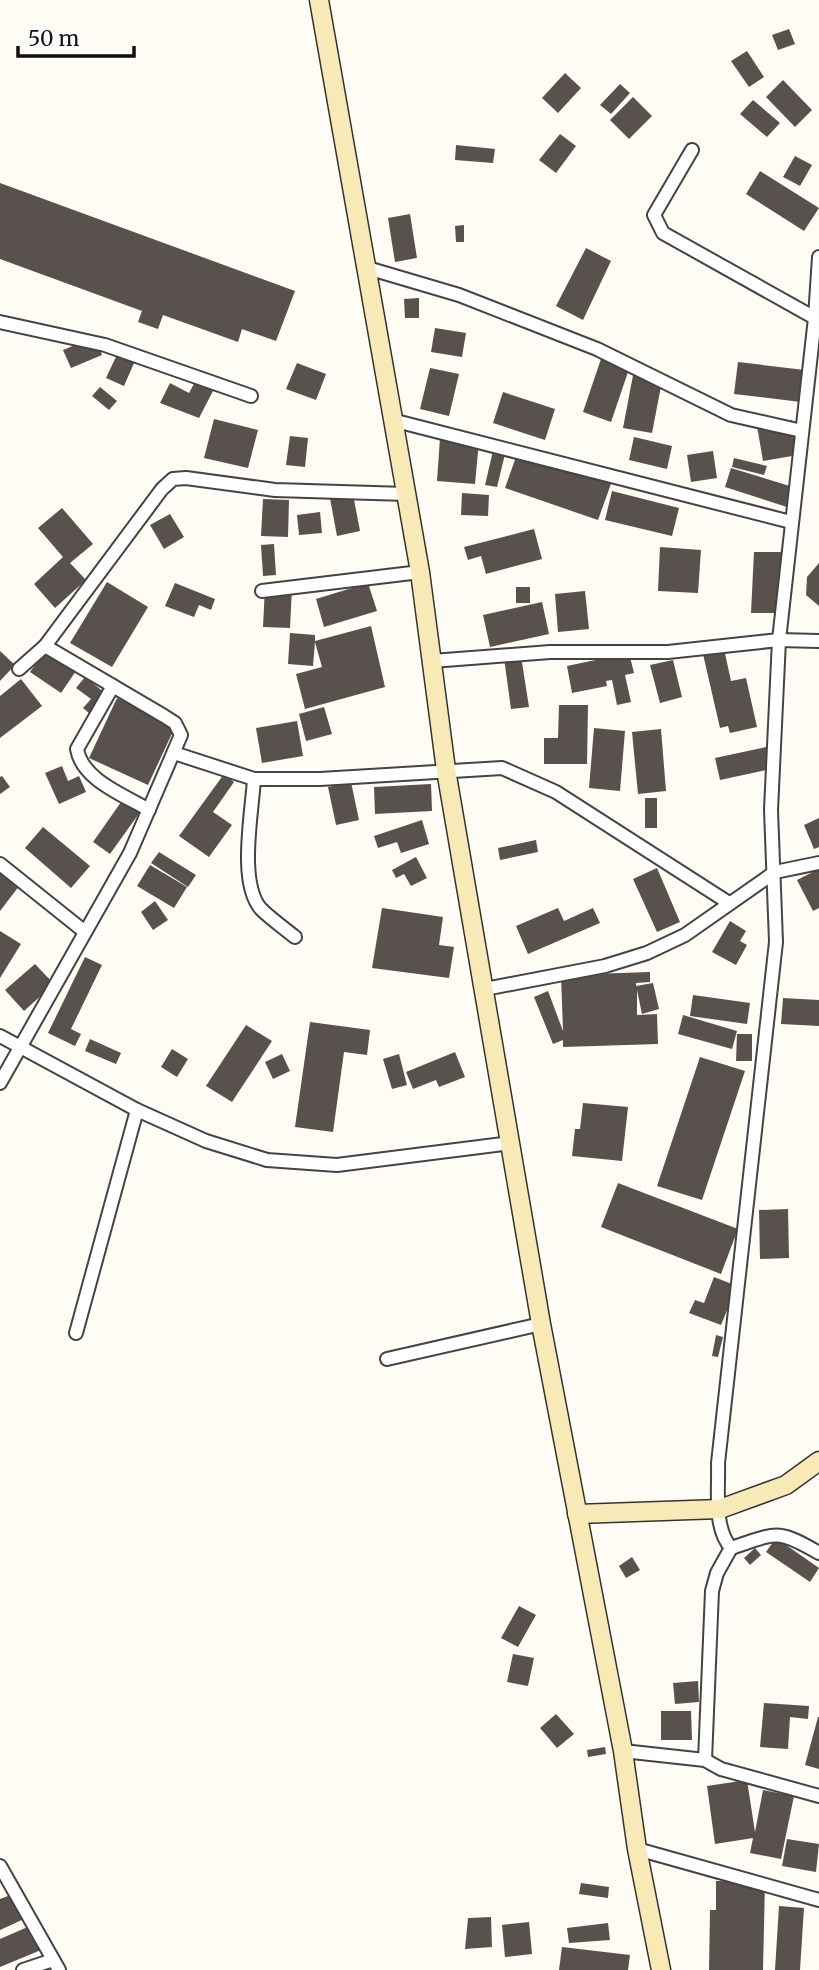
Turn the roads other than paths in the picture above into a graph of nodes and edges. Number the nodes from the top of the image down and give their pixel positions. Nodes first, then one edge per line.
1 (319, 0) edge
2 (692, 150) dead end
3 (819, 257) edge
4 (364, 267) junction
5 (815, 318) junction
6 (0, 322) edge
7 (251, 396) dead end
8 (393, 420) junction
9 (802, 431) junction
10 (406, 494) junction
11 (791, 522) junction
12 (420, 572) junction
13 (262, 591) dead end
14 (779, 640) junction
15 (819, 641) edge
16 (45, 646) junction
17 (432, 661) junction
18 (19, 668) dead end
19 (113, 685) junction
20 (174, 753) junction
21 (446, 770) junction
22 (254, 779) junction
23 (149, 810) junction
24 (819, 863) edge
25 (0, 864) edge
26 (775, 872) junction
27 (729, 903) junction
28 (85, 932) junction
29 (295, 937) dead end
30 (485, 989) junction
31 (0, 1036) edge
32 (19, 1047) junction
33 (0, 1083) edge
34 (137, 1110) junction
35 (511, 1143) junction
36 (541, 1324) junction
37 (76, 1333) dead end
38 (387, 1359) dead end
39 (819, 1461) edge
40 (720, 1509) junction
41 (578, 1514) junction
42 (731, 1548) junction
43 (819, 1553) edge
44 (623, 1751) junction
45 (705, 1760) junction
46 (819, 1796) edge
47 (637, 1849) junction
48 (0, 1866) edge
49 (6, 1889) edge
50 (819, 1900) edge
51 (56, 1965) edge
52 (23, 1970) edge
53 (661, 1970) edge

1 - 4 main road
2 - 5 street
3 - 5 street
4 - 8 main road
4 - 9 street
5 - 9 street
6 - 7 street
8 - 10 main road
8 - 11 street
9 - 11 street
10 - 12 main road
10 - 16 street
11 - 14 street
12 - 13 street
12 - 17 main road
14 - 15 street
14 - 17 street
14 - 26 street
16 - 18 street
16 - 19 street
17 - 21 main road
19 - 20 street
19 - 23 street
20 - 22 street
20 - 23 street
21 - 22 street
21 - 27 street
21 - 30 main road
22 - 29 street
23 - 28 street
24 - 26 street
25 - 28 street
26 - 27 street
26 - 40 street
27 - 30 street
28 - 32 street
30 - 35 main road
31 - 32 street
32 - 33 street
32 - 34 street
34 - 35 street
34 - 37 street
35 - 36 main road
36 - 38 street
36 - 41 main road
39 - 40 main road
40 - 41 main road
40 - 42 street
41 - 44 main road
42 - 43 street
42 - 45 street
44 - 45 street
44 - 47 main road
45 - 46 street
47 - 50 street
47 - 53 main road
48 - 49 street
49 - 51 street
51 - 52 street

